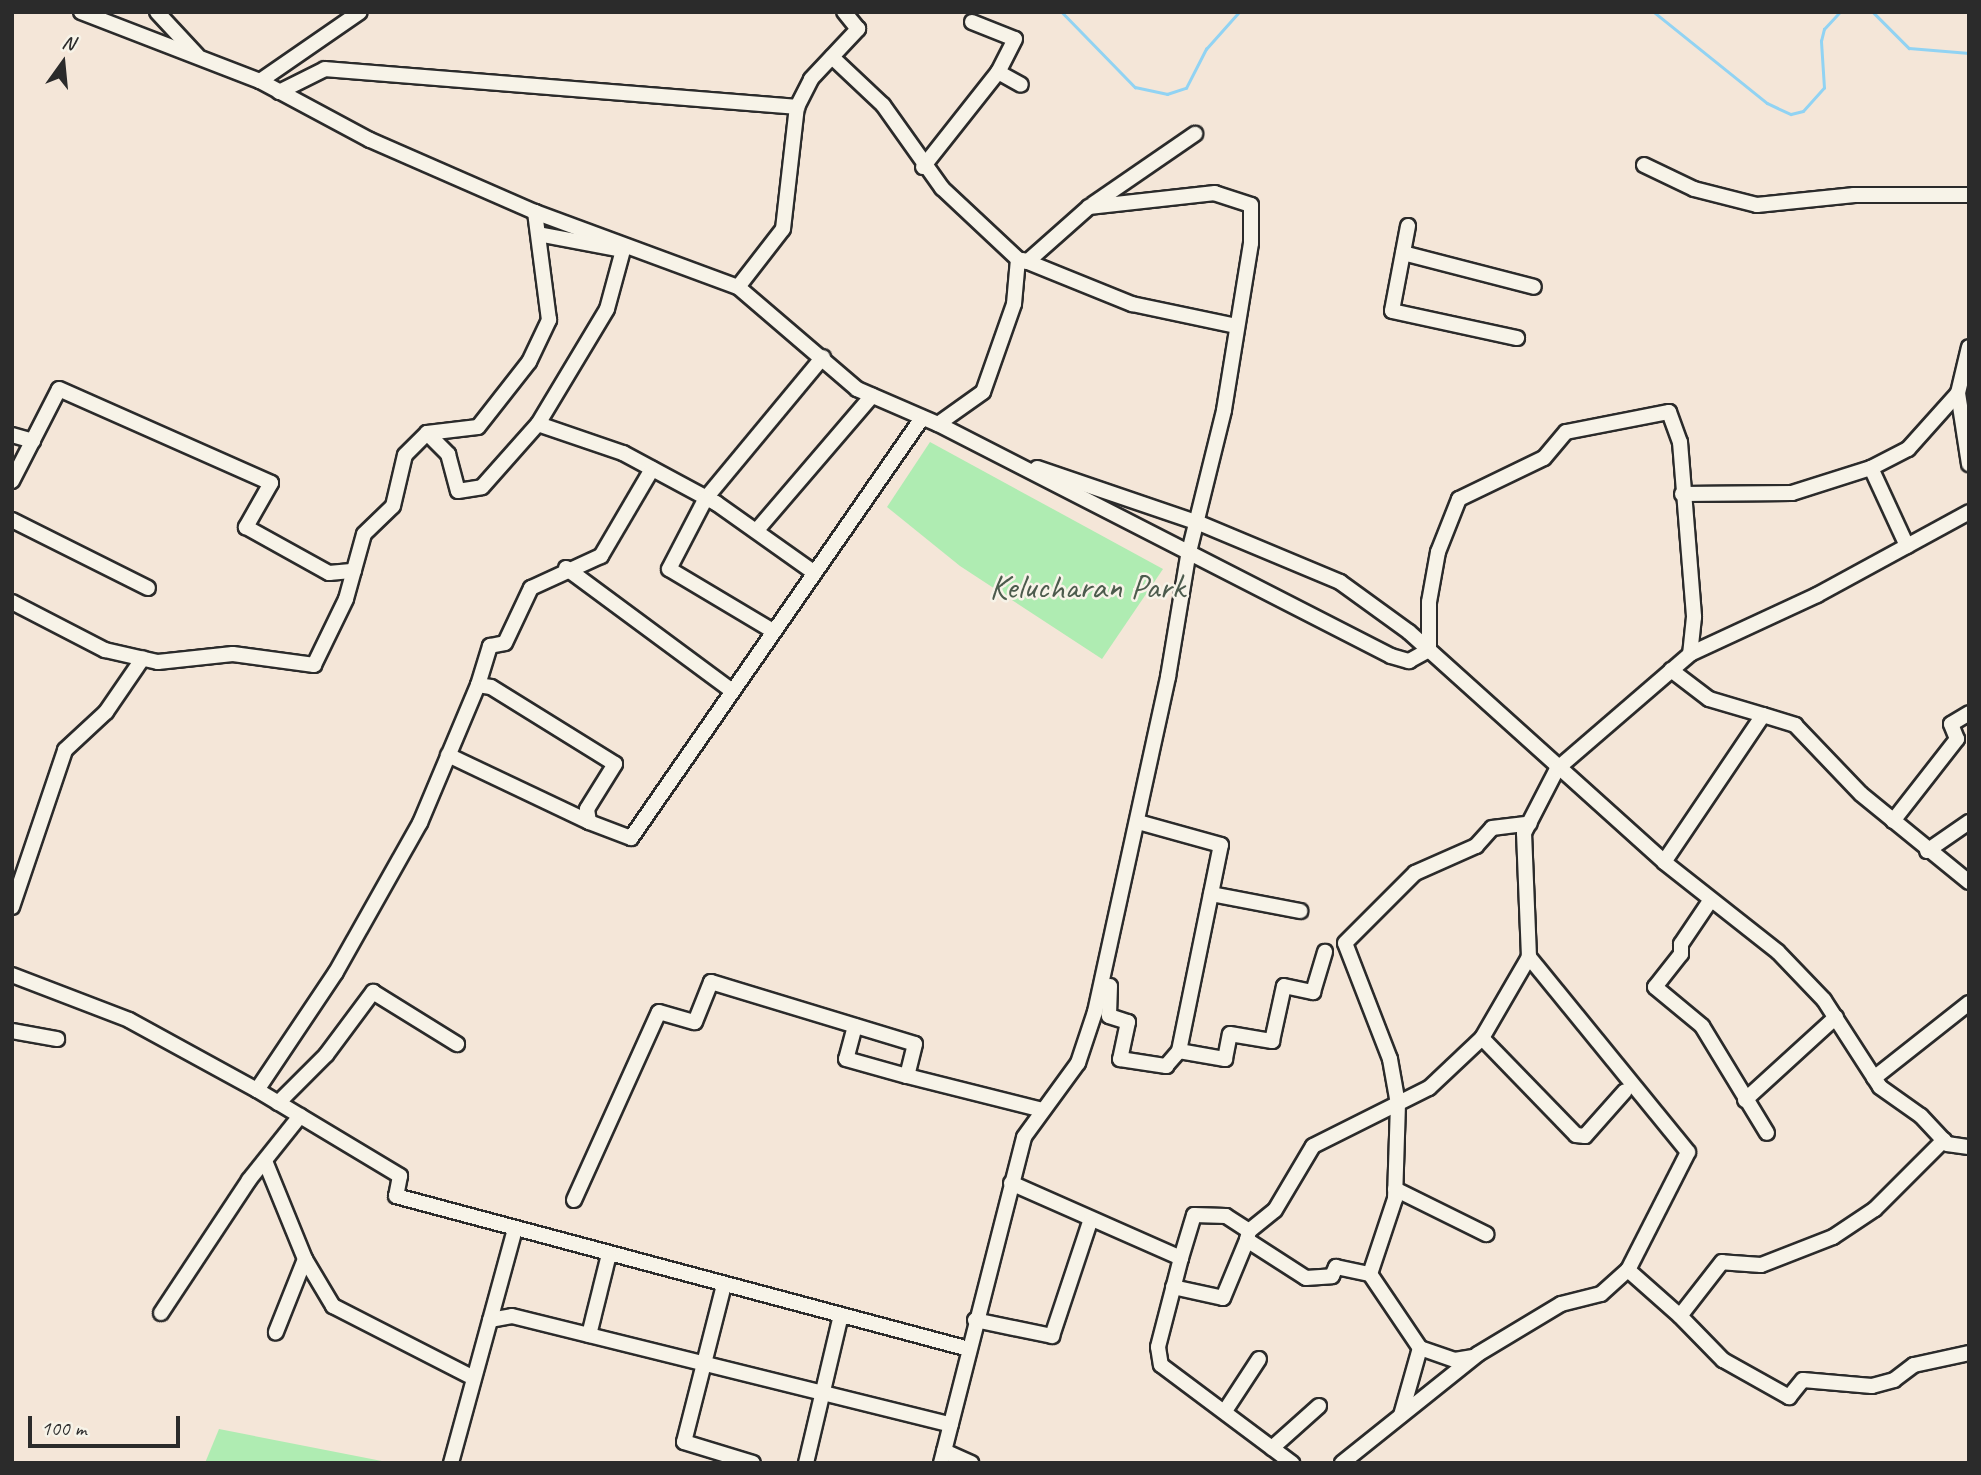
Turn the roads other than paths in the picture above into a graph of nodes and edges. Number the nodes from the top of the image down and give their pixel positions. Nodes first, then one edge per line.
1 (81, 12) edge
2 (360, 12) edge
3 (844, 12) edge
4 (160, 13) edge
5 (972, 22) dead end
6 (147, 38) junction
7 (198, 56) junction
8 (832, 57) junction
9 (998, 72) junction
10 (260, 81) junction
11 (1021, 85) dead end
12 (279, 92) junction
13 (797, 107) junction
14 (1195, 134) dead end
15 (1644, 165) dead end
16 (923, 167) junction
17 (1969, 195) edge
18 (1089, 207) junction
19 (535, 212) junction
20 (1408, 226) dead end
21 (538, 234) junction
22 (1404, 253) junction
23 (1023, 260) junction
24 (738, 287) junction
25 (1534, 287) dead end
26 (1236, 327) junction
27 (1517, 338) dead end
28 (1969, 347) edge
29 (823, 357) junction
30 (1958, 393) junction
31 (872, 396) junction
32 (922, 418) junction
33 (538, 424) junction
34 (938, 424) junction
35 (427, 433) junction
36 (12, 435) edge
37 (33, 441) junction
38 (995, 454) junction
39 (1969, 464) edge
40 (1871, 468) junction
41 (652, 469) junction
42 (12, 481) edge
43 (1682, 494) junction
44 (706, 498) junction
45 (1969, 512) edge
46 (12, 520) edge
47 (1199, 523) junction
48 (757, 530) junction
49 (1907, 545) junction
50 (1188, 556) junction
51 (566, 568) junction
52 (354, 570) junction
53 (815, 573) junction
54 (148, 588) dead end
55 (12, 602) edge
56 (773, 631) junction
57 (1429, 650) junction
58 (1690, 654) junction
59 (143, 658) junction
60 (1671, 670) junction
61 (478, 685) junction
62 (731, 690) junction
63 (1969, 713) edge
64 (1763, 715) junction
65 (448, 755) junction
66 (1557, 769) junction
67 (1893, 821) junction
68 (589, 822) junction
69 (1138, 822) junction
70 (1969, 822) edge
71 (1530, 823) junction
72 (1927, 851) junction
73 (1664, 862) junction
74 (1969, 882) edge
75 (1211, 894) junction
76 (1710, 901) junction
77 (12, 907) edge
78 (1300, 911) dead end
79 (1325, 952) dead end
80 (1529, 957) junction
81 (12, 975) edge
82 (1110, 986) dead end
83 (1969, 1003) edge
84 (1836, 1017) junction
85 (855, 1026) junction
86 (12, 1031) edge
87 (1482, 1038) junction
88 (57, 1039) dead end
89 (457, 1044) dead end
90 (1179, 1051) junction
91 (907, 1076) junction
92 (1874, 1078) junction
93 (257, 1090) junction
94 (1625, 1091) dead end
95 (1745, 1100) junction
96 (278, 1102) junction
97 (1398, 1104) junction
98 (1042, 1110) junction
99 (300, 1116) junction
100 (1767, 1133) dead end
101 (1944, 1140) junction
102 (1967, 1143) edge
103 (265, 1161) junction
104 (1011, 1183) junction
105 (1395, 1189) junction
106 (574, 1200) dead end
107 (1091, 1219) junction
108 (515, 1229) junction
109 (1486, 1234) dead end
110 (1248, 1236) junction
111 (609, 1254) junction
112 (1181, 1258) junction
113 (305, 1259) junction
114 (1628, 1270) junction
115 (1370, 1274) junction
116 (724, 1284) junction
117 (1173, 1287) junction
118 (161, 1313) dead end
119 (841, 1315) junction
120 (1679, 1316) junction
121 (975, 1320) junction
122 (490, 1321) junction
123 (276, 1332) dead end
124 (589, 1335) junction
125 (969, 1349) junction
126 (1420, 1349) junction
127 (1969, 1353) edge
128 (1475, 1356) junction
129 (1259, 1359) dead end
130 (704, 1363) junction
131 (474, 1378) junction
132 (824, 1393) junction
133 (1320, 1406) dead end
134 (1225, 1411) junction
135 (1401, 1416) junction
136 (951, 1424) junction
137 (1272, 1447) junction
138 (942, 1457) edge
139 (451, 1463) edge
140 (752, 1463) edge
141 (806, 1463) edge
142 (971, 1463) edge
143 (1292, 1463) edge
144 (1342, 1463) edge

1 - 6 street
2 - 10 street
3 - 8 street
4 - 6 street
4 - 7 street
5 - 9 street
6 - 7 street
7 - 10 street
8 - 13 street
8 - 16 street
9 - 11 street
9 - 16 street
10 - 12 street
12 - 13 street
12 - 19 street
13 - 24 street
14 - 18 street
15 - 17 street
16 - 23 street
18 - 23 street
18 - 26 street
19 - 21 street
19 - 24 street
20 - 22 street
21 - 33 street
21 - 35 street
22 - 25 street
22 - 27 street
23 - 26 street
23 - 34 street
24 - 29 street
26 - 47 street
28 - 30 street
29 - 31 street
29 - 44 street
30 - 39 street
30 - 40 street
31 - 32 street
31 - 48 street
32 - 34 street
32 - 53 street
33 - 35 street
33 - 41 street
34 - 38 street
35 - 52 street
36 - 37 street
37 - 42 street
37 - 52 street
38 - 47 street
38 - 50 street
40 - 43 street
40 - 49 street
41 - 44 street
41 - 51 street
43 - 57 street
43 - 58 street
44 - 48 street
44 - 56 street
45 - 49 street
46 - 54 street
47 - 50 street
47 - 57 street
48 - 53 street
49 - 58 street
50 - 57 street
50 - 69 street
51 - 61 street
51 - 62 street
52 - 59 street
53 - 56 street
55 - 59 street
56 - 62 street
57 - 66 street
58 - 60 street
59 - 77 street
60 - 64 street
60 - 66 street
61 - 65 street
61 - 68 street
62 - 68 street
63 - 67 street
64 - 67 street
64 - 73 street
65 - 68 street
65 - 93 street
66 - 71 street
66 - 73 street
67 - 72 street
69 - 75 street
69 - 98 street
70 - 72 street
71 - 80 street
71 - 97 street
72 - 74 street
73 - 76 street
75 - 78 street
75 - 90 street
76 - 84 street
76 - 95 street
79 - 90 street
80 - 87 street
80 - 114 street
81 - 93 street
82 - 90 street
83 - 92 street
84 - 92 street
84 - 95 street
85 - 91 street
85 - 91 street
85 - 106 street
86 - 88 street
87 - 94 street
87 - 97 street
89 - 96 street
91 - 98 street
92 - 101 street
93 - 96 street
95 - 100 street
96 - 99 street
97 - 105 street
97 - 110 street
98 - 104 street
99 - 103 street
99 - 108 street
101 - 102 street
101 - 120 street
103 - 113 street
103 - 118 street
104 - 107 street
104 - 121 street
105 - 109 street
105 - 115 street
107 - 112 street
107 - 121 street
108 - 111 street
108 - 122 street
110 - 112 street
110 - 115 street
110 - 117 street
111 - 116 street
111 - 124 street
112 - 117 street
113 - 123 street
113 - 131 street
114 - 120 street
114 - 128 street
115 - 126 street
116 - 119 street
116 - 130 street
117 - 134 street
119 - 125 street
119 - 132 street
120 - 127 street
121 - 125 street
122 - 124 street
122 - 131 street
124 - 130 street
125 - 136 street
126 - 128 street
126 - 135 street
128 - 135 street
129 - 134 street
130 - 132 street
130 - 140 street
131 - 139 street
132 - 136 street
132 - 141 street
133 - 137 street
134 - 137 street
135 - 144 street
136 - 138 street
137 - 143 street
138 - 142 street

